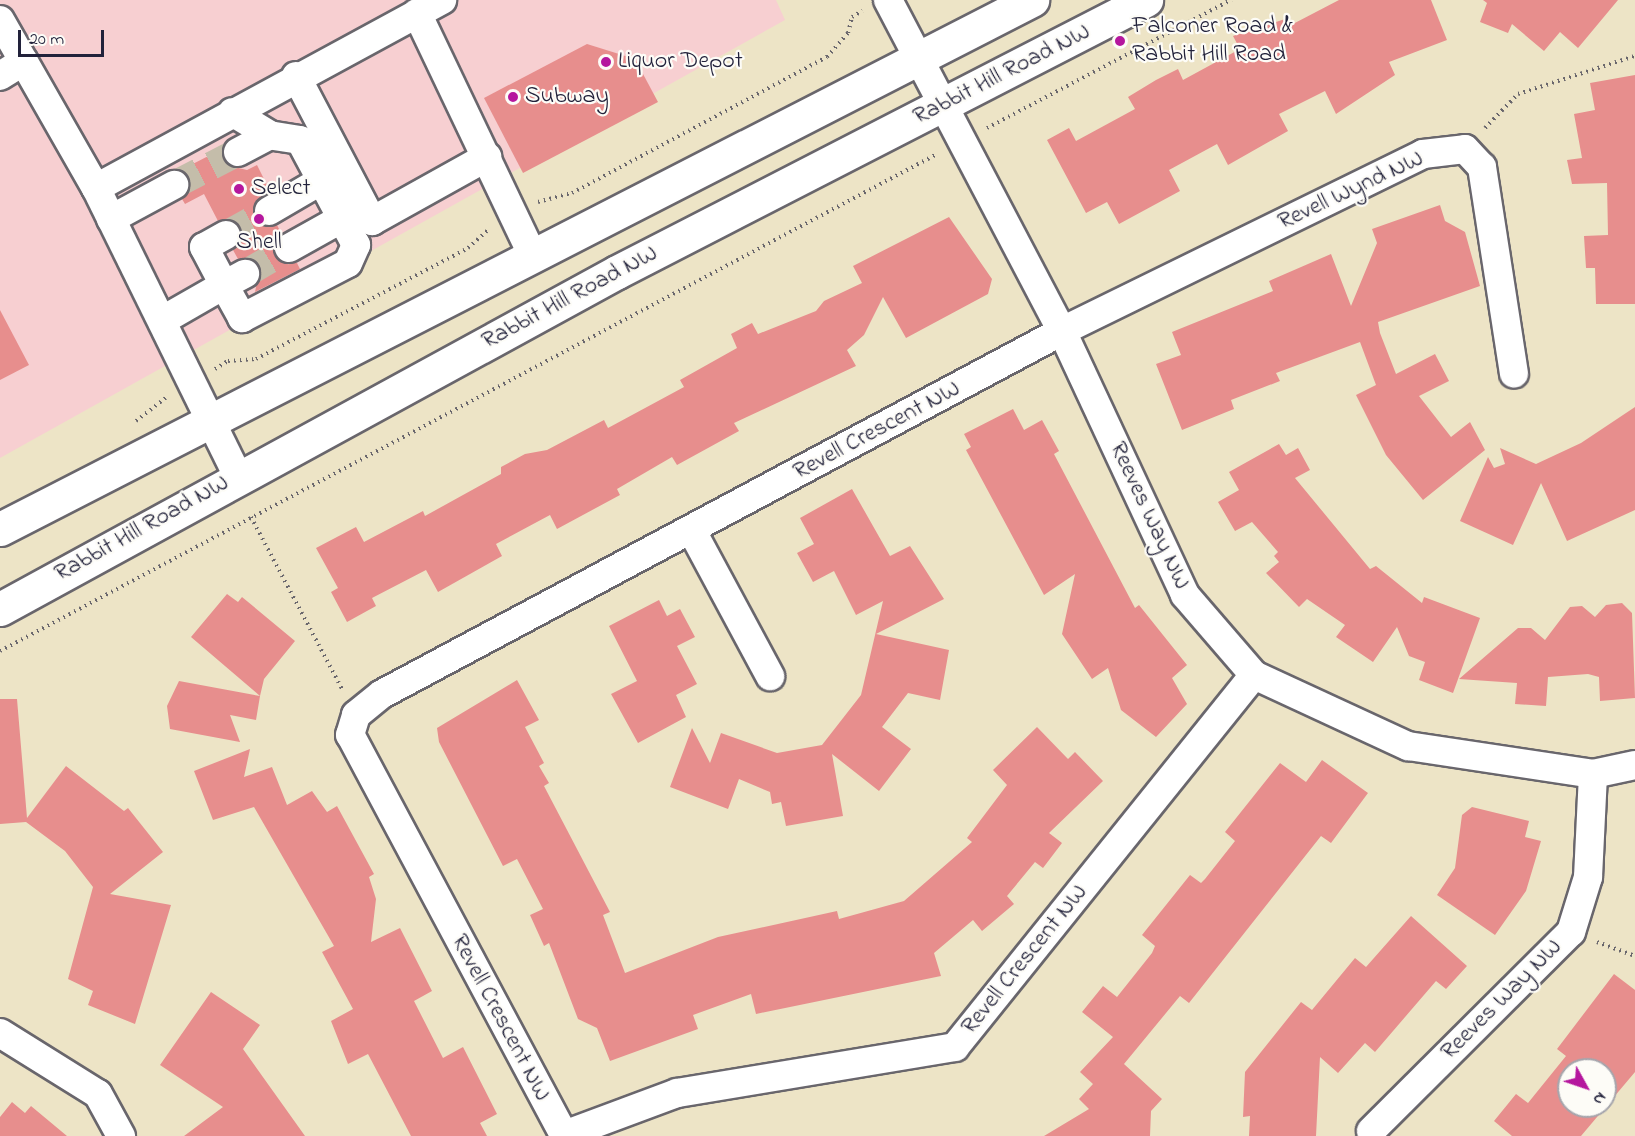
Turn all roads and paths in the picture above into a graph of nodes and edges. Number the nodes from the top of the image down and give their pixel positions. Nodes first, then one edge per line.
1 (888, 0) edge
2 (1032, 0) edge
3 (1146, 0) edge
4 (1231, 0) edge
5 (429, 6) edge
6 (852, 17) dead end
7 (0, 20) edge
8 (920, 56) junction
9 (1635, 56) edge
10 (24, 61) junction
11 (0, 76) edge
12 (296, 76) junction
13 (945, 104) junction
14 (232, 112) junction
15 (270, 135) junction
16 (963, 140) junction
17 (1465, 149) junction
18 (238, 152) tunnel mouth
19 (486, 157) junction
20 (321, 180) junction
21 (174, 186) tunnel mouth
22 (96, 188) junction
23 (269, 210) tunnel mouth
24 (514, 216) junction
25 (111, 219) junction
26 (355, 224) junction
27 (226, 235) tunnel mouth
28 (289, 248) tunnel mouth
29 (533, 256) junction
30 (234, 280) junction
31 (163, 320) junction
32 (1062, 331) junction
33 (1514, 374) dead end
34 (191, 383) junction
35 (211, 420) junction
36 (130, 425) dead end
37 (237, 475) junction
38 (251, 517) junction
39 (0, 529) edge
40 (692, 531) junction
41 (0, 609) edge
42 (0, 651) edge
43 (1254, 675) junction
44 (770, 676) dead end
45 (356, 715) junction
46 (1635, 765) edge
47 (1593, 774) junction
48 (1571, 932) junction
49 (1635, 956) edge
50 (0, 1033) edge
51 (1371, 1131) dead end
52 (121, 1136) edge

1 - 8 street, Reeves Way NW
2 - 8 main road
3 - 13 main road, Rabbit Hill Road NW
4 - 16 path
5 - 12 street
5 - 19 street
6 - 24 path
7 - 10 street
8 - 13 street, Reeves Way NW
8 - 29 main road
9 - 17 path
10 - 11 street
10 - 22 street
12 - 14 street
12 - 26 street
13 - 16 street, Reeves Way NW
13 - 37 main road, Rabbit Hill Road NW
14 - 15 street
14 - 22 street
15 - 18 street
15 - 20 street
16 - 32 street, Reeves Way NW
16 - 38 path
17 - 32 street, Revell Wynd NW
17 - 33 street
19 - 24 street
19 - 26 street
20 - 23 street
20 - 26 street
21 - 25 street
22 - 25 street
24 - 29 street
24 - 34 path
25 - 31 street
26 - 28 street
26 - 30 street
27 - 30 street
29 - 35 main road
30 - 31 street
31 - 34 street
32 - 40 street, Revell Crescent NW
32 - 43 street, Reeves Way NW
34 - 35 street
34 - 36 path
35 - 37 street
35 - 39 main road
37 - 41 main road, Rabbit Hill Road NW
38 - 42 path
38 - 45 path
40 - 44 street
40 - 45 street, Revell Crescent NW
43 - 45 street, Revell Crescent NW
43 - 47 street, Reeves Way NW
46 - 47 street, Reeves Way NW
47 - 48 street, Reeves Way NW
48 - 49 path
48 - 51 street, Reeves Way NW
50 - 52 street

